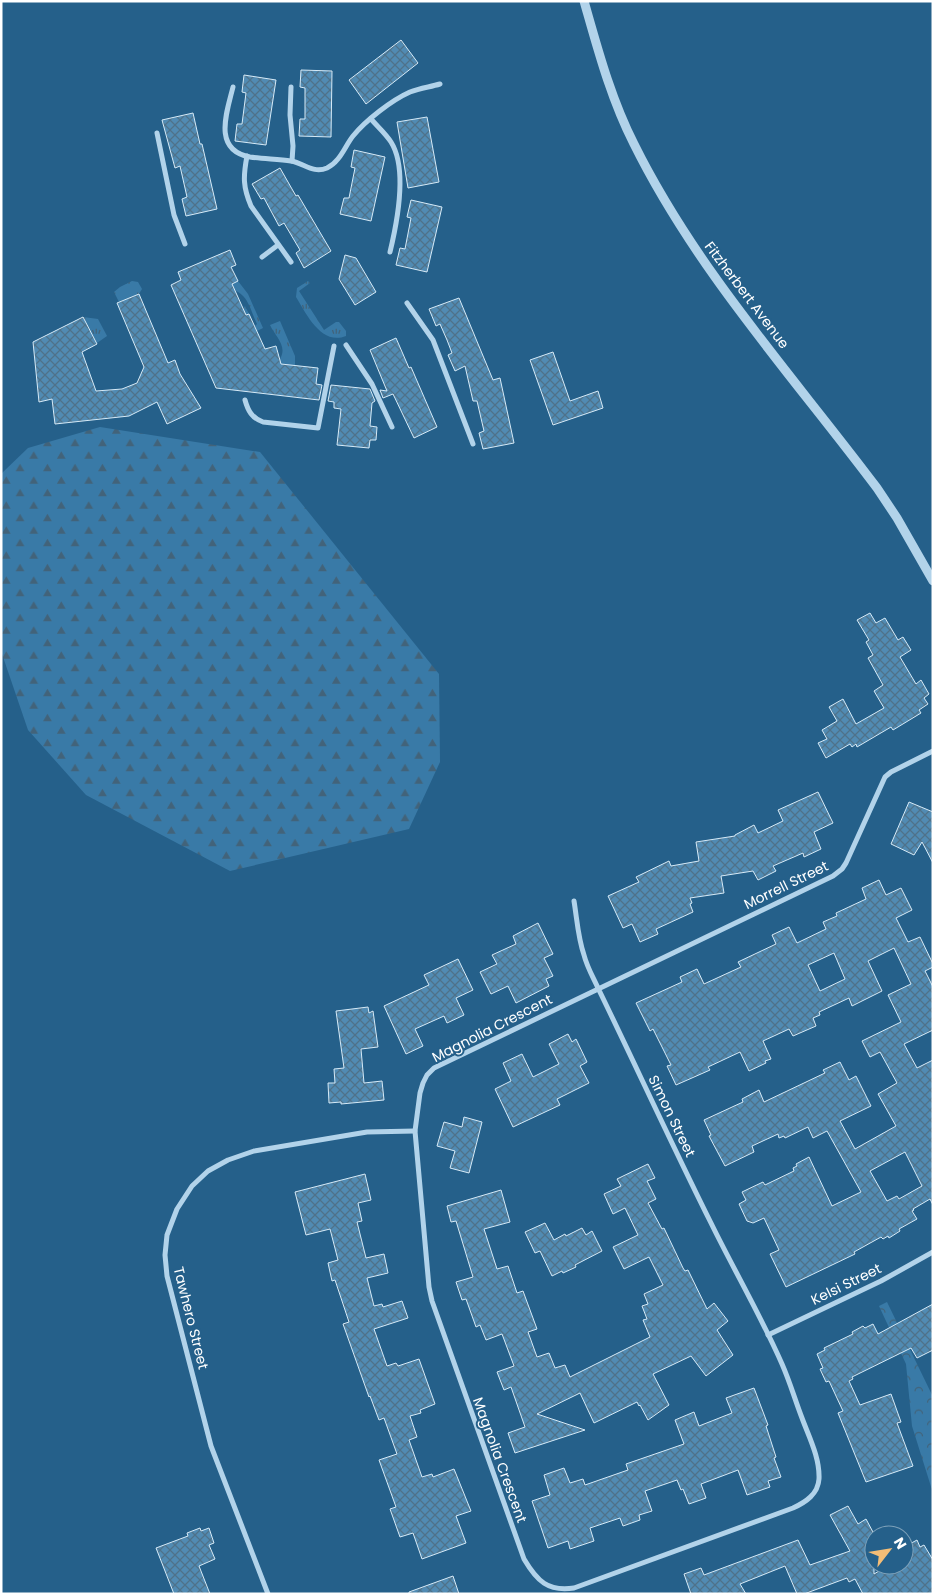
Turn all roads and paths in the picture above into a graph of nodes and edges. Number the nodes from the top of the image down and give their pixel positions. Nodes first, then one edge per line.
1 (584, 1) edge
2 (440, 84) dead end
3 (233, 87) dead end
4 (291, 87) dead end
5 (371, 119) junction
6 (157, 133) dead end
7 (247, 156) junction
8 (292, 161) junction
9 (185, 244) dead end
10 (278, 244) junction
11 (390, 252) dead end
12 (262, 257) dead end
13 (291, 262) dead end
14 (407, 303) dead end
15 (346, 345) dead end
16 (334, 346) dead end
17 (245, 400) dead end
18 (392, 427) dead end
19 (473, 444) dead end
20 (933, 581) edge
21 (933, 752) edge
22 (574, 901) dead end
23 (598, 988) junction
24 (414, 1132) junction
25 (933, 1252) edge
26 (768, 1335) junction
27 (268, 1594) edge

1 - 20 street, Fitzherbert Avenue
2 - 5 street
3 - 7 street
4 - 8 street
5 - 8 street
5 - 11 street
6 - 9 street
7 - 8 street
7 - 10 street
10 - 12 street
10 - 13 street
14 - 19 street
15 - 18 street
16 - 17 street
21 - 23 street, Morrell Street
22 - 23 street, Simon Street
23 - 24 street, Magnolia Crescent
23 - 26 street, Simon Street
24 - 26 street, Magnolia Crescent
24 - 27 street, Tawhero Street
25 - 26 street, Kelsi Street

